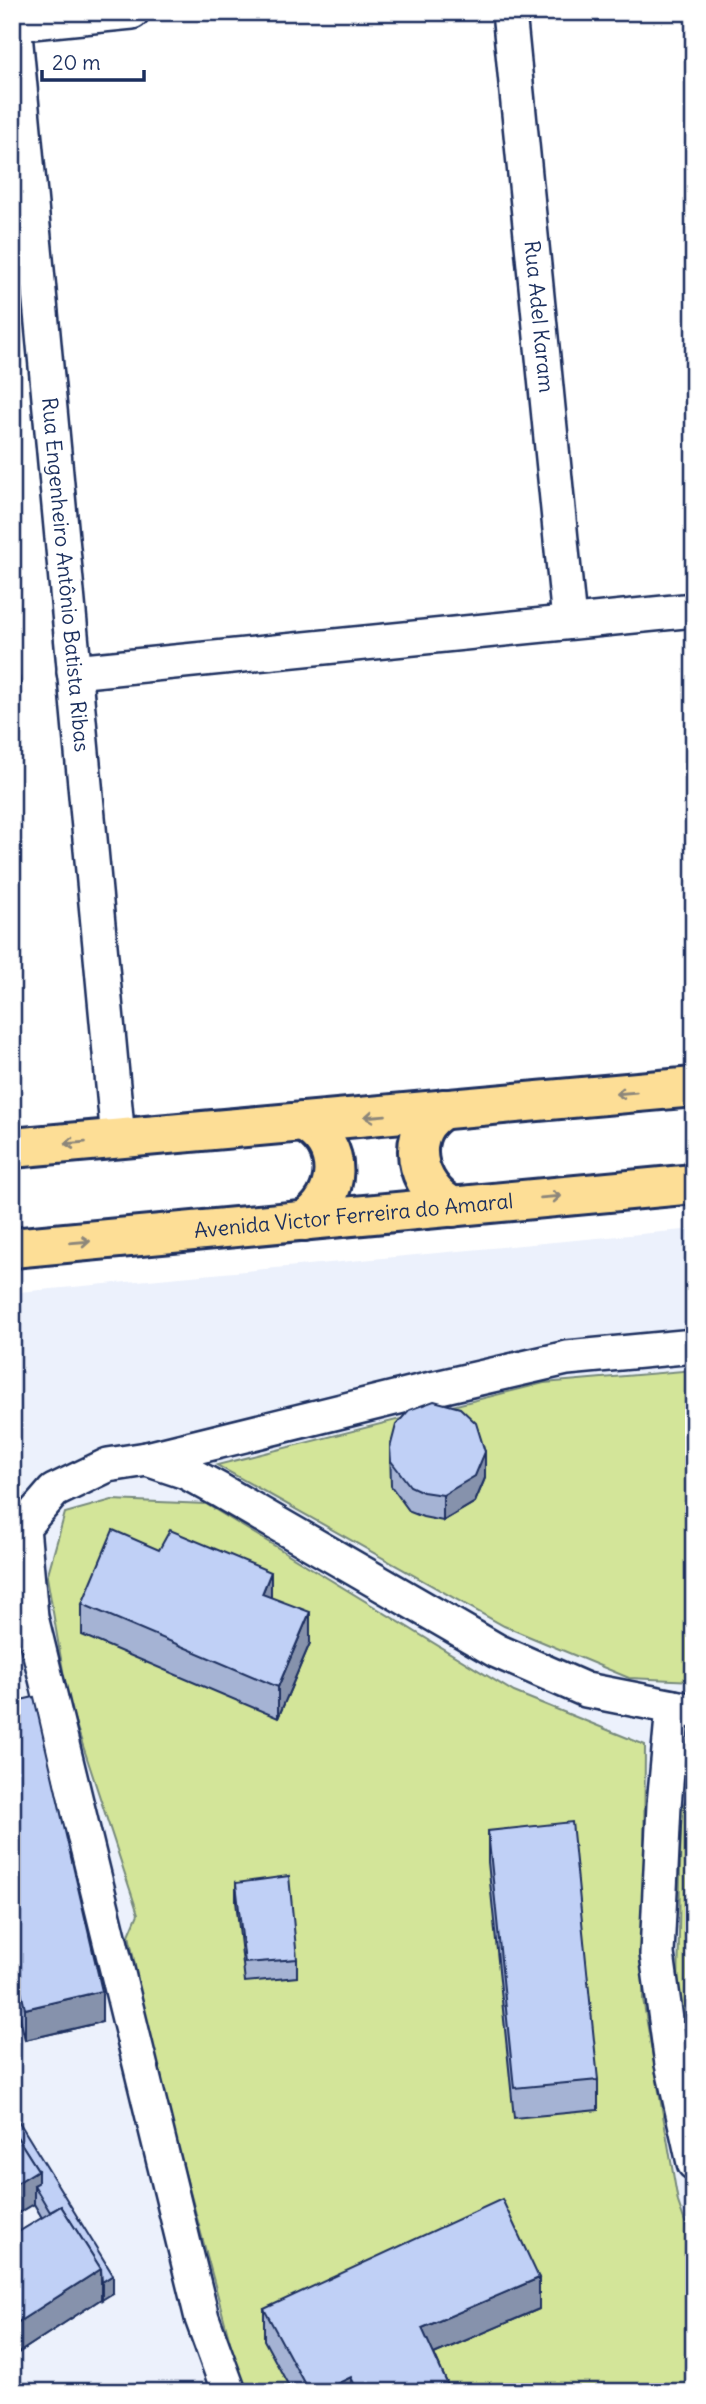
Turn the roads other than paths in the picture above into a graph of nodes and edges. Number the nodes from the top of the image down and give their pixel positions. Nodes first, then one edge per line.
1 (132, 12) edge
2 (509, 12) edge
3 (13, 20) edge
4 (25, 286) edge
5 (694, 610) edge
6 (569, 621) junction
7 (74, 672) junction
8 (694, 1087) edge
9 (444, 1110) junction
10 (303, 1122) junction
11 (118, 1139) junction
12 (12, 1148) edge
13 (694, 1184) edge
14 (453, 1207) junction
15 (304, 1221) junction
16 (12, 1248) edge
17 (694, 1346) edge
18 (147, 1459) junction
19 (683, 1709) edge
20 (694, 2164) edge
21 (229, 2392) edge

1 - 3 street
2 - 6 street, Rua Adel Karam
3 - 4 street, Rua Engenheiro Antônio Batista Ribas
4 - 7 street, Rua Engenheiro Antônio Batista Ribas
5 - 6 street
6 - 7 street
7 - 11 street, Rua Engenheiro Antônio Batista Ribas
8 -> 9 highway
9 -> 10 highway
9 - 14 highway
10 - 11 highway
10 - 15 highway
11 -> 12 highway
14 -> 13 highway, Avenida Victor Ferreira do Amaral
14 - 15 highway, Avenida Victor Ferreira do Amaral
16 -> 15 highway, Avenida Victor Ferreira do Amaral
17 - 18 street
18 - 19 street
18 - 21 street
19 - 20 street

